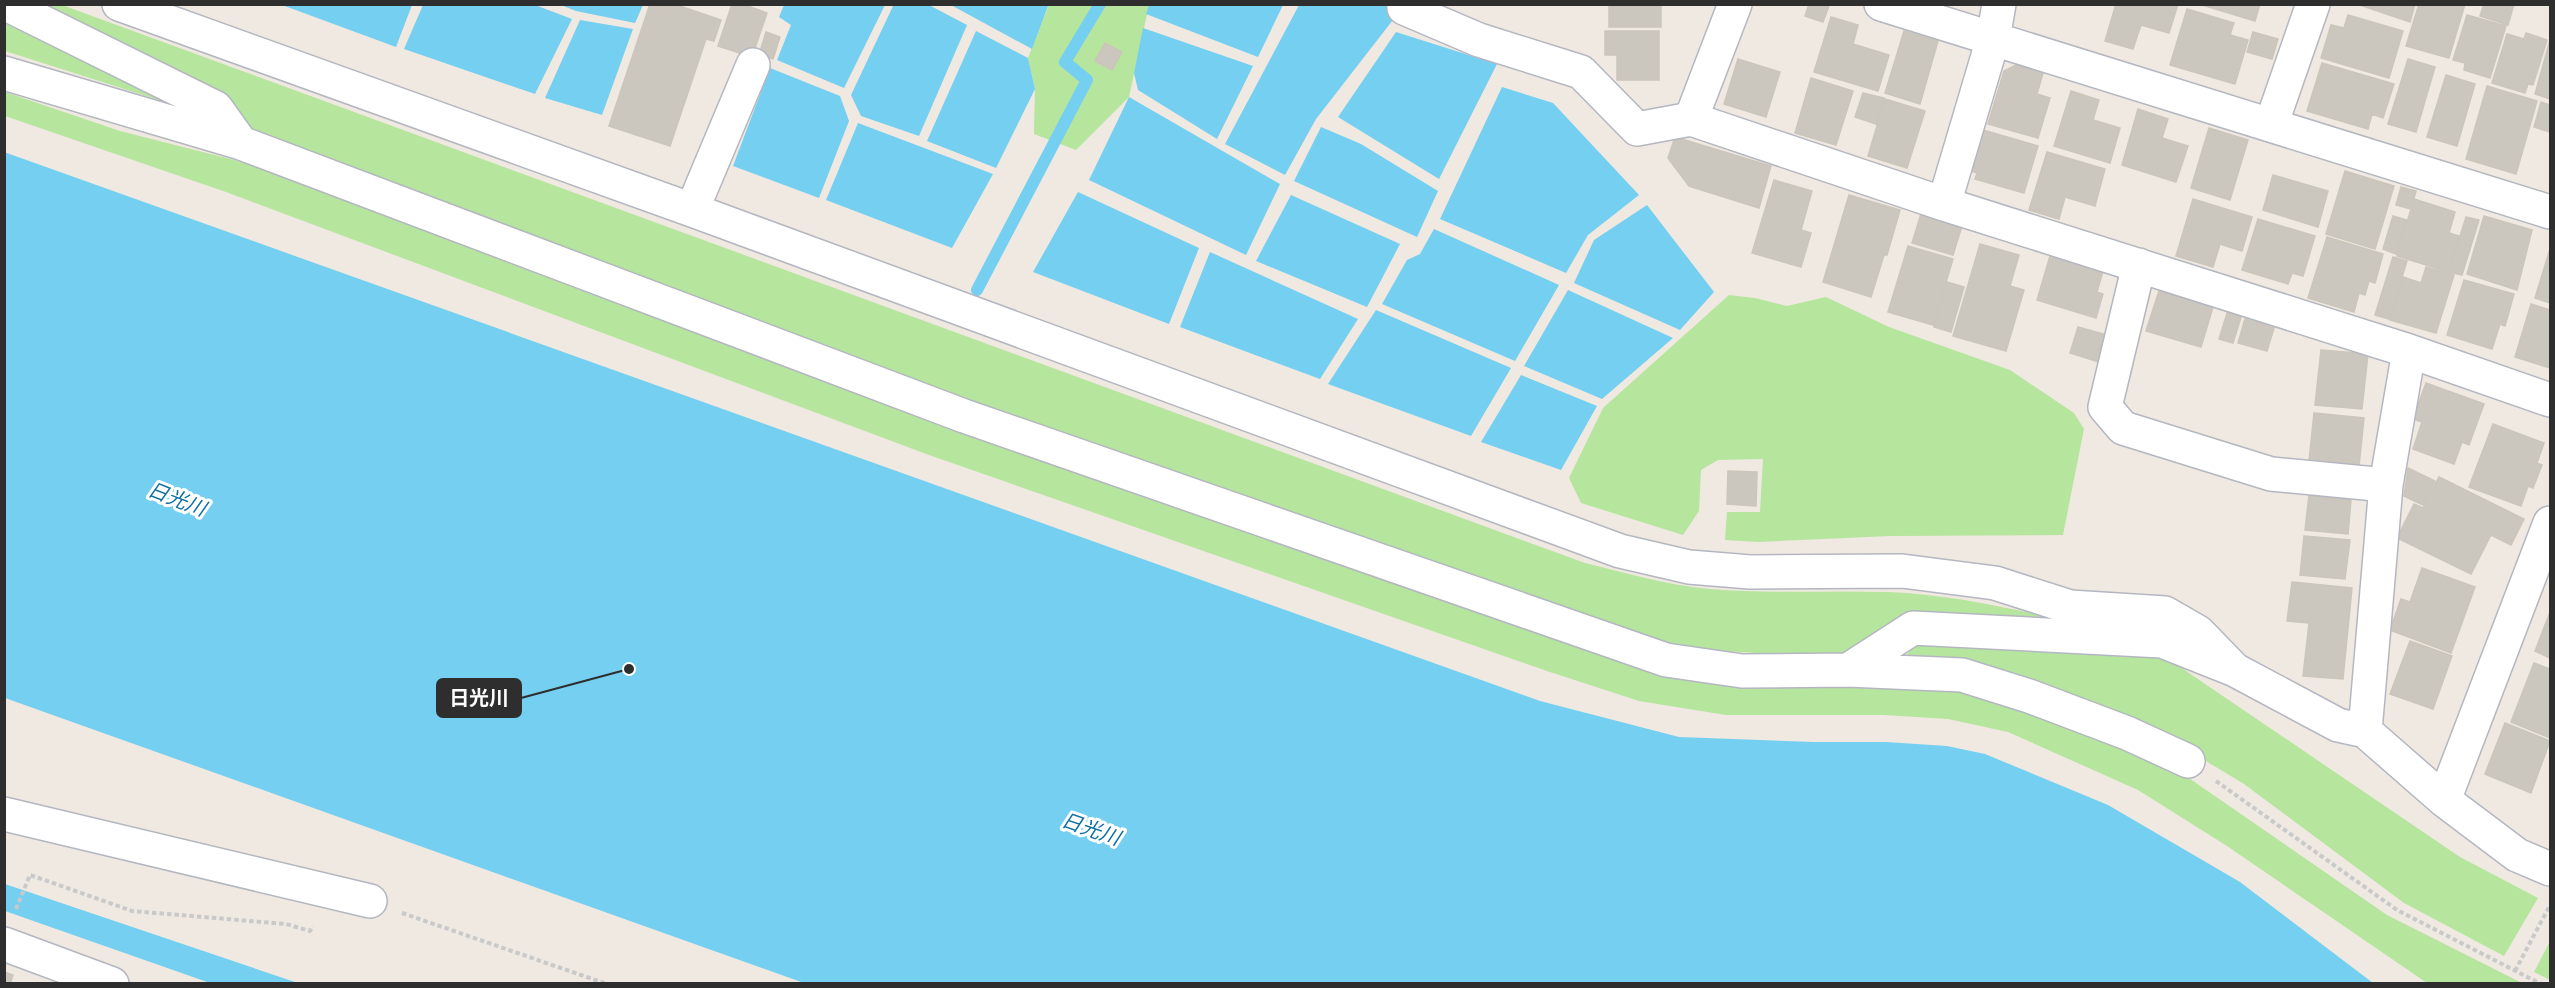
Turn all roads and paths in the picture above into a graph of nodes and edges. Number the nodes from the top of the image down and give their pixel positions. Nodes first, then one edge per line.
1 (6, 4) edge
2 (119, 4) edge
3 (1735, 4) edge
4 (1881, 4) edge
5 (1999, 4) edge
6 (2313, 4) edge
7 (1404, 8) dead end
8 (1993, 39) junction
9 (753, 65) dead end
10 (4, 73) edge
11 (1691, 119) junction
12 (2271, 125) junction
13 (241, 142) junction
14 (1944, 204) junction
15 (692, 210) junction
16 (2550, 211) edge
17 (2139, 265) junction
18 (2409, 351) junction
19 (2550, 400) edge
20 (2386, 485) junction
21 (2550, 523) edge
22 (1848, 670) junction
23 (2235, 670) junction
24 (2365, 731) junction
25 (2188, 761) joint
26 (2444, 800) junction
27 (4, 814) edge
28 (2550, 869) edge
29 (332, 892) junction
30 (370, 902) joint
31 (2550, 904) edge
32 (6, 937) edge
33 (2515, 971) junction
34 (49, 973) edge
35 (112, 984) edge
36 (607, 984) edge
37 (2541, 984) edge

1 - 13 street
2 - 15 street
3 - 11 street
4 - 8 street
5 - 8 street
6 - 12 street
7 - 11 street
8 - 12 street
8 - 14 street
9 - 15 street
10 - 13 street
11 - 14 street
12 - 16 street
13 - 22 street
14 - 17 street
15 - 23 street
17 - 18 street
17 - 20 street
18 - 19 street
18 - 20 street
20 - 24 street
21 - 26 street
22 - 23 street
22 - 25 street
23 - 24 street
24 - 26 street
25 - 33 path
26 - 28 street
27 - 29 street
29 - 30 street
29 - 32 path
30 - 36 path
31 - 33 path
32 - 34 street
33 - 37 path
34 - 35 street

